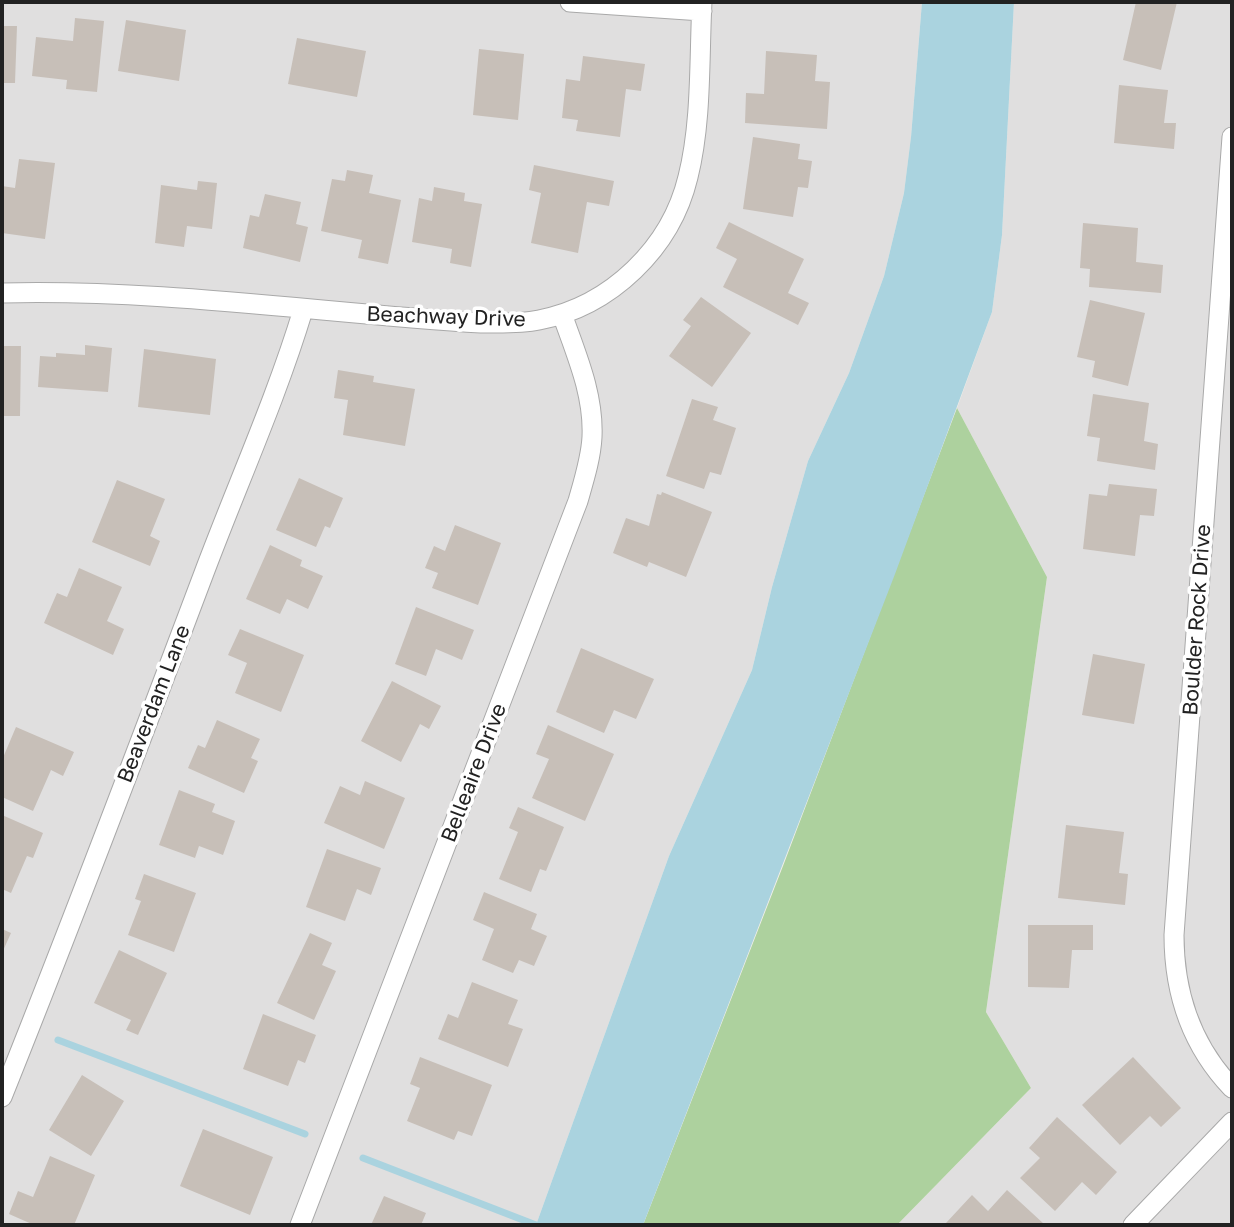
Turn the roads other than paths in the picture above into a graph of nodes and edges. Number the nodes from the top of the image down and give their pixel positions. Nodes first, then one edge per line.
1 (570, 2) edge
2 (702, 6) edge
3 (1232, 137) edge
4 (2, 293) edge
5 (303, 310) junction
6 (562, 314) junction
7 (1232, 1088) edge
8 (2, 1097) edge
9 (1232, 1122) edge
10 (300, 1225) edge
11 (1133, 1225) edge

1 - 2 street
2 - 6 street, Beachway Drive
3 - 7 street, Boulder Rock Drive
4 - 5 street, Beachway Drive
5 - 6 street, Beachway Drive
5 - 8 street, Beaverdam Lane
6 - 10 street, Belleaire Drive
9 - 11 street

